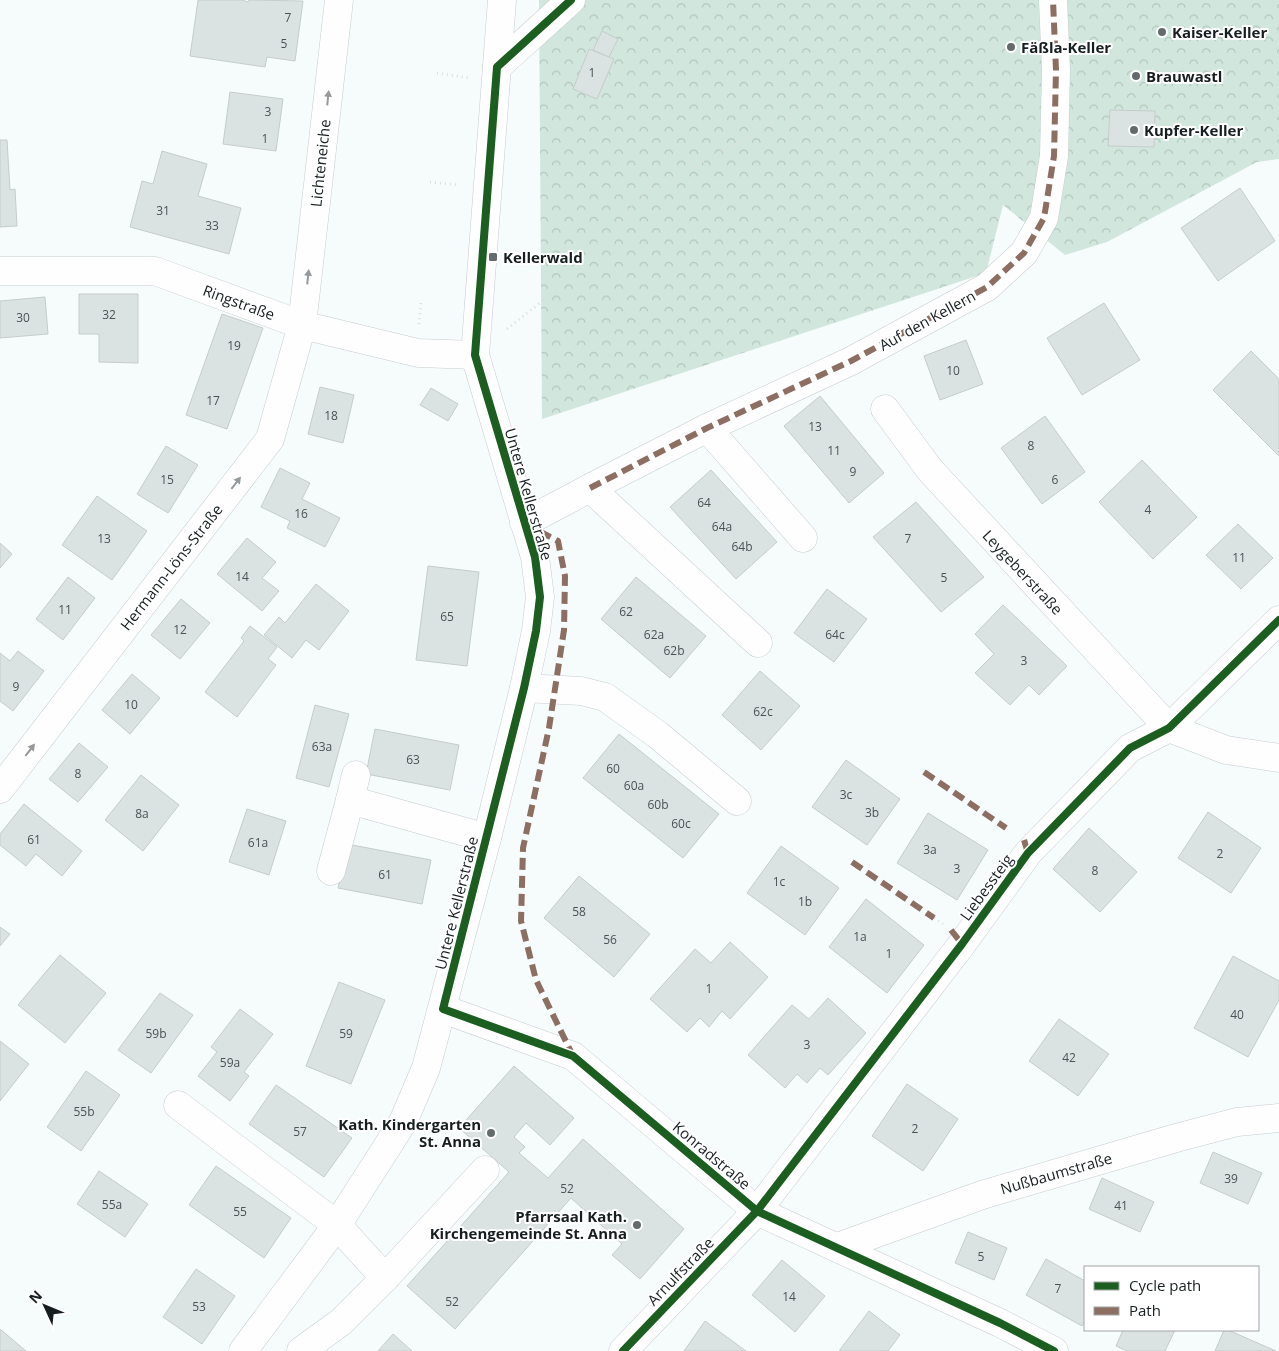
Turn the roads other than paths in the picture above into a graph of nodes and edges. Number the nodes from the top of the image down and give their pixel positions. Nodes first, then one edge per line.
1 (339, 0) edge
2 (502, 0) edge
3 (570, 0) edge
4 (1053, 0) edge
5 (497, 67) junction
6 (0, 271) edge
7 (302, 325) junction
8 (475, 355) junction
9 (884, 410) dead end
10 (707, 428) junction
11 (590, 488) junction
12 (524, 523) junction
13 (802, 538) dead end
14 (1279, 620) edge
15 (758, 642) dead end
16 (524, 688) junction
17 (1169, 728) junction
18 (1279, 758) edge
19 (0, 789) edge
20 (737, 802) dead end
21 (487, 838) junction
22 (331, 870) dead end
23 (443, 1010) junction
24 (178, 1105) dead end
25 (1279, 1118) edge
26 (485, 1170) dead end
27 (757, 1211) junction
28 (337, 1225) junction
29 (838, 1247) junction
30 (385, 1278) junction
31 (242, 1351) edge
32 (301, 1351) edge
33 (622, 1351) edge
34 (1054, 1351) edge

7 -> 1 street, Lichteneiche
2 - 5 street, Untere Kellerstraße
3 - 5 street
4 - 10 street, Auf den Kellern
5 - 8 street, Untere Kellerstraße
6 - 7 street, Ringstraße
7 - 8 street, Ringstraße
19 -> 7 street, Hermann-Löns-Straße
8 - 12 street, Untere Kellerstraße
9 - 17 street, Leygeberstraße
10 - 11 street, Auf den Kellern
10 - 13 street
11 - 12 street, Untere Kellerstraße
11 - 15 street
12 - 16 street, Untere Kellerstraße
14 - 17 street, Liebessteig
16 - 20 street
16 - 21 street, Untere Kellerstraße
17 - 18 street
17 - 27 street, Liebessteig
21 - 22 street, Untere Kellerstraße
21 - 23 street, Untere Kellerstraße
23 - 27 street, Konradstraße
23 - 28 street, Untere Kellerstraße
24 - 28 street
25 - 29 street, Nußbaumstraße
26 - 30 street
27 - 29 street, Konradstraße
27 - 33 street, Arnulfstraße
28 - 30 street
28 - 31 street, Untere Kellerstraße
29 - 34 street, Konradstraße
30 - 32 street

